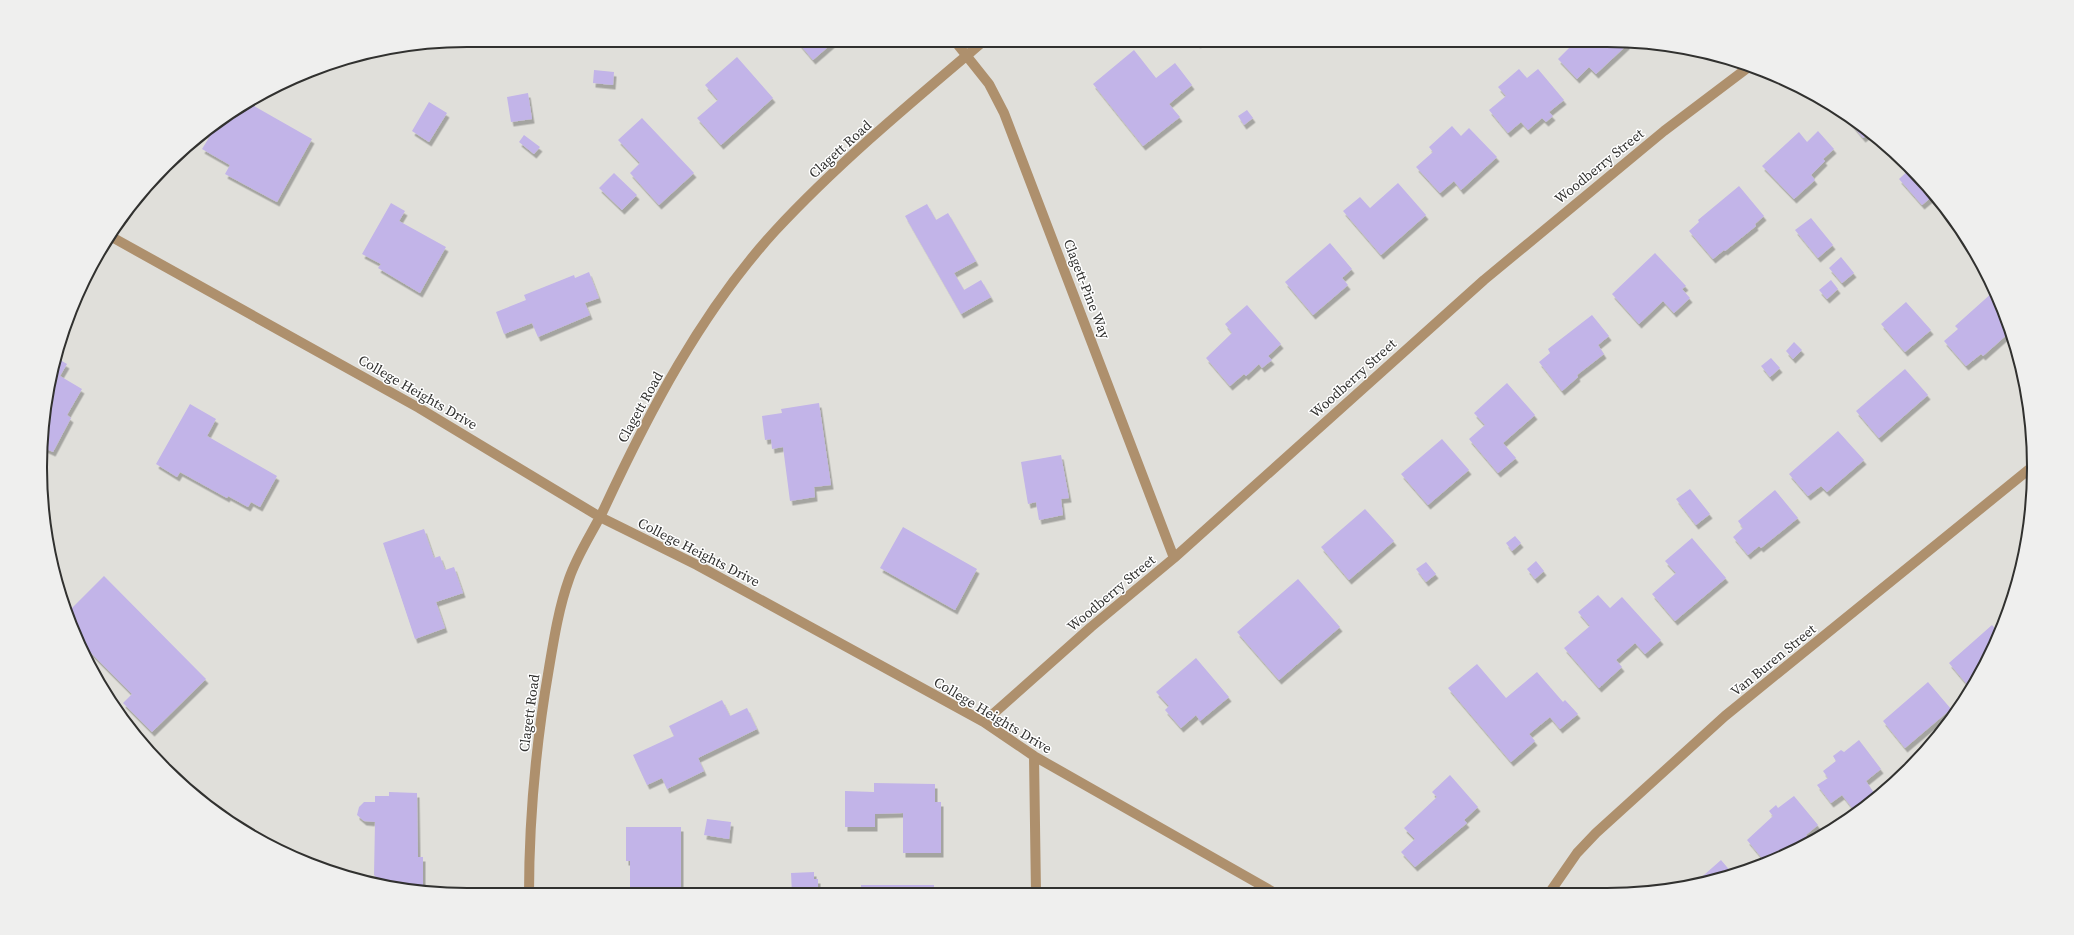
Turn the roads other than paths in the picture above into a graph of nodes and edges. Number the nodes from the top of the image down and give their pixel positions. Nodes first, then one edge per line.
1 (960, 47) edge
2 (977, 47) edge
3 (967, 55) junction
4 (1745, 70) edge
5 (115, 239) edge
6 (2027, 472) edge
7 (600, 517) junction
8 (1174, 558) junction
9 (984, 722) junction
10 (1034, 756) junction
11 (529, 888) edge
12 (1036, 888) edge
13 (1268, 888) edge
14 (1553, 888) edge

1 - 3 street, Clagett-Pine Way
2 - 3 street, Clagett Road
3 - 7 street, Clagett Road
3 - 8 street, Clagett-Pine Way
4 - 8 street, Woodberry Street
5 - 7 street, College Heights Drive
6 - 14 street, Van Buren Street
7 - 9 street, College Heights Drive
7 - 11 street, Clagett Road
8 - 9 street, Woodberry Street
9 - 10 street, College Heights Drive
10 - 12 street
10 - 13 street, College Heights Drive

